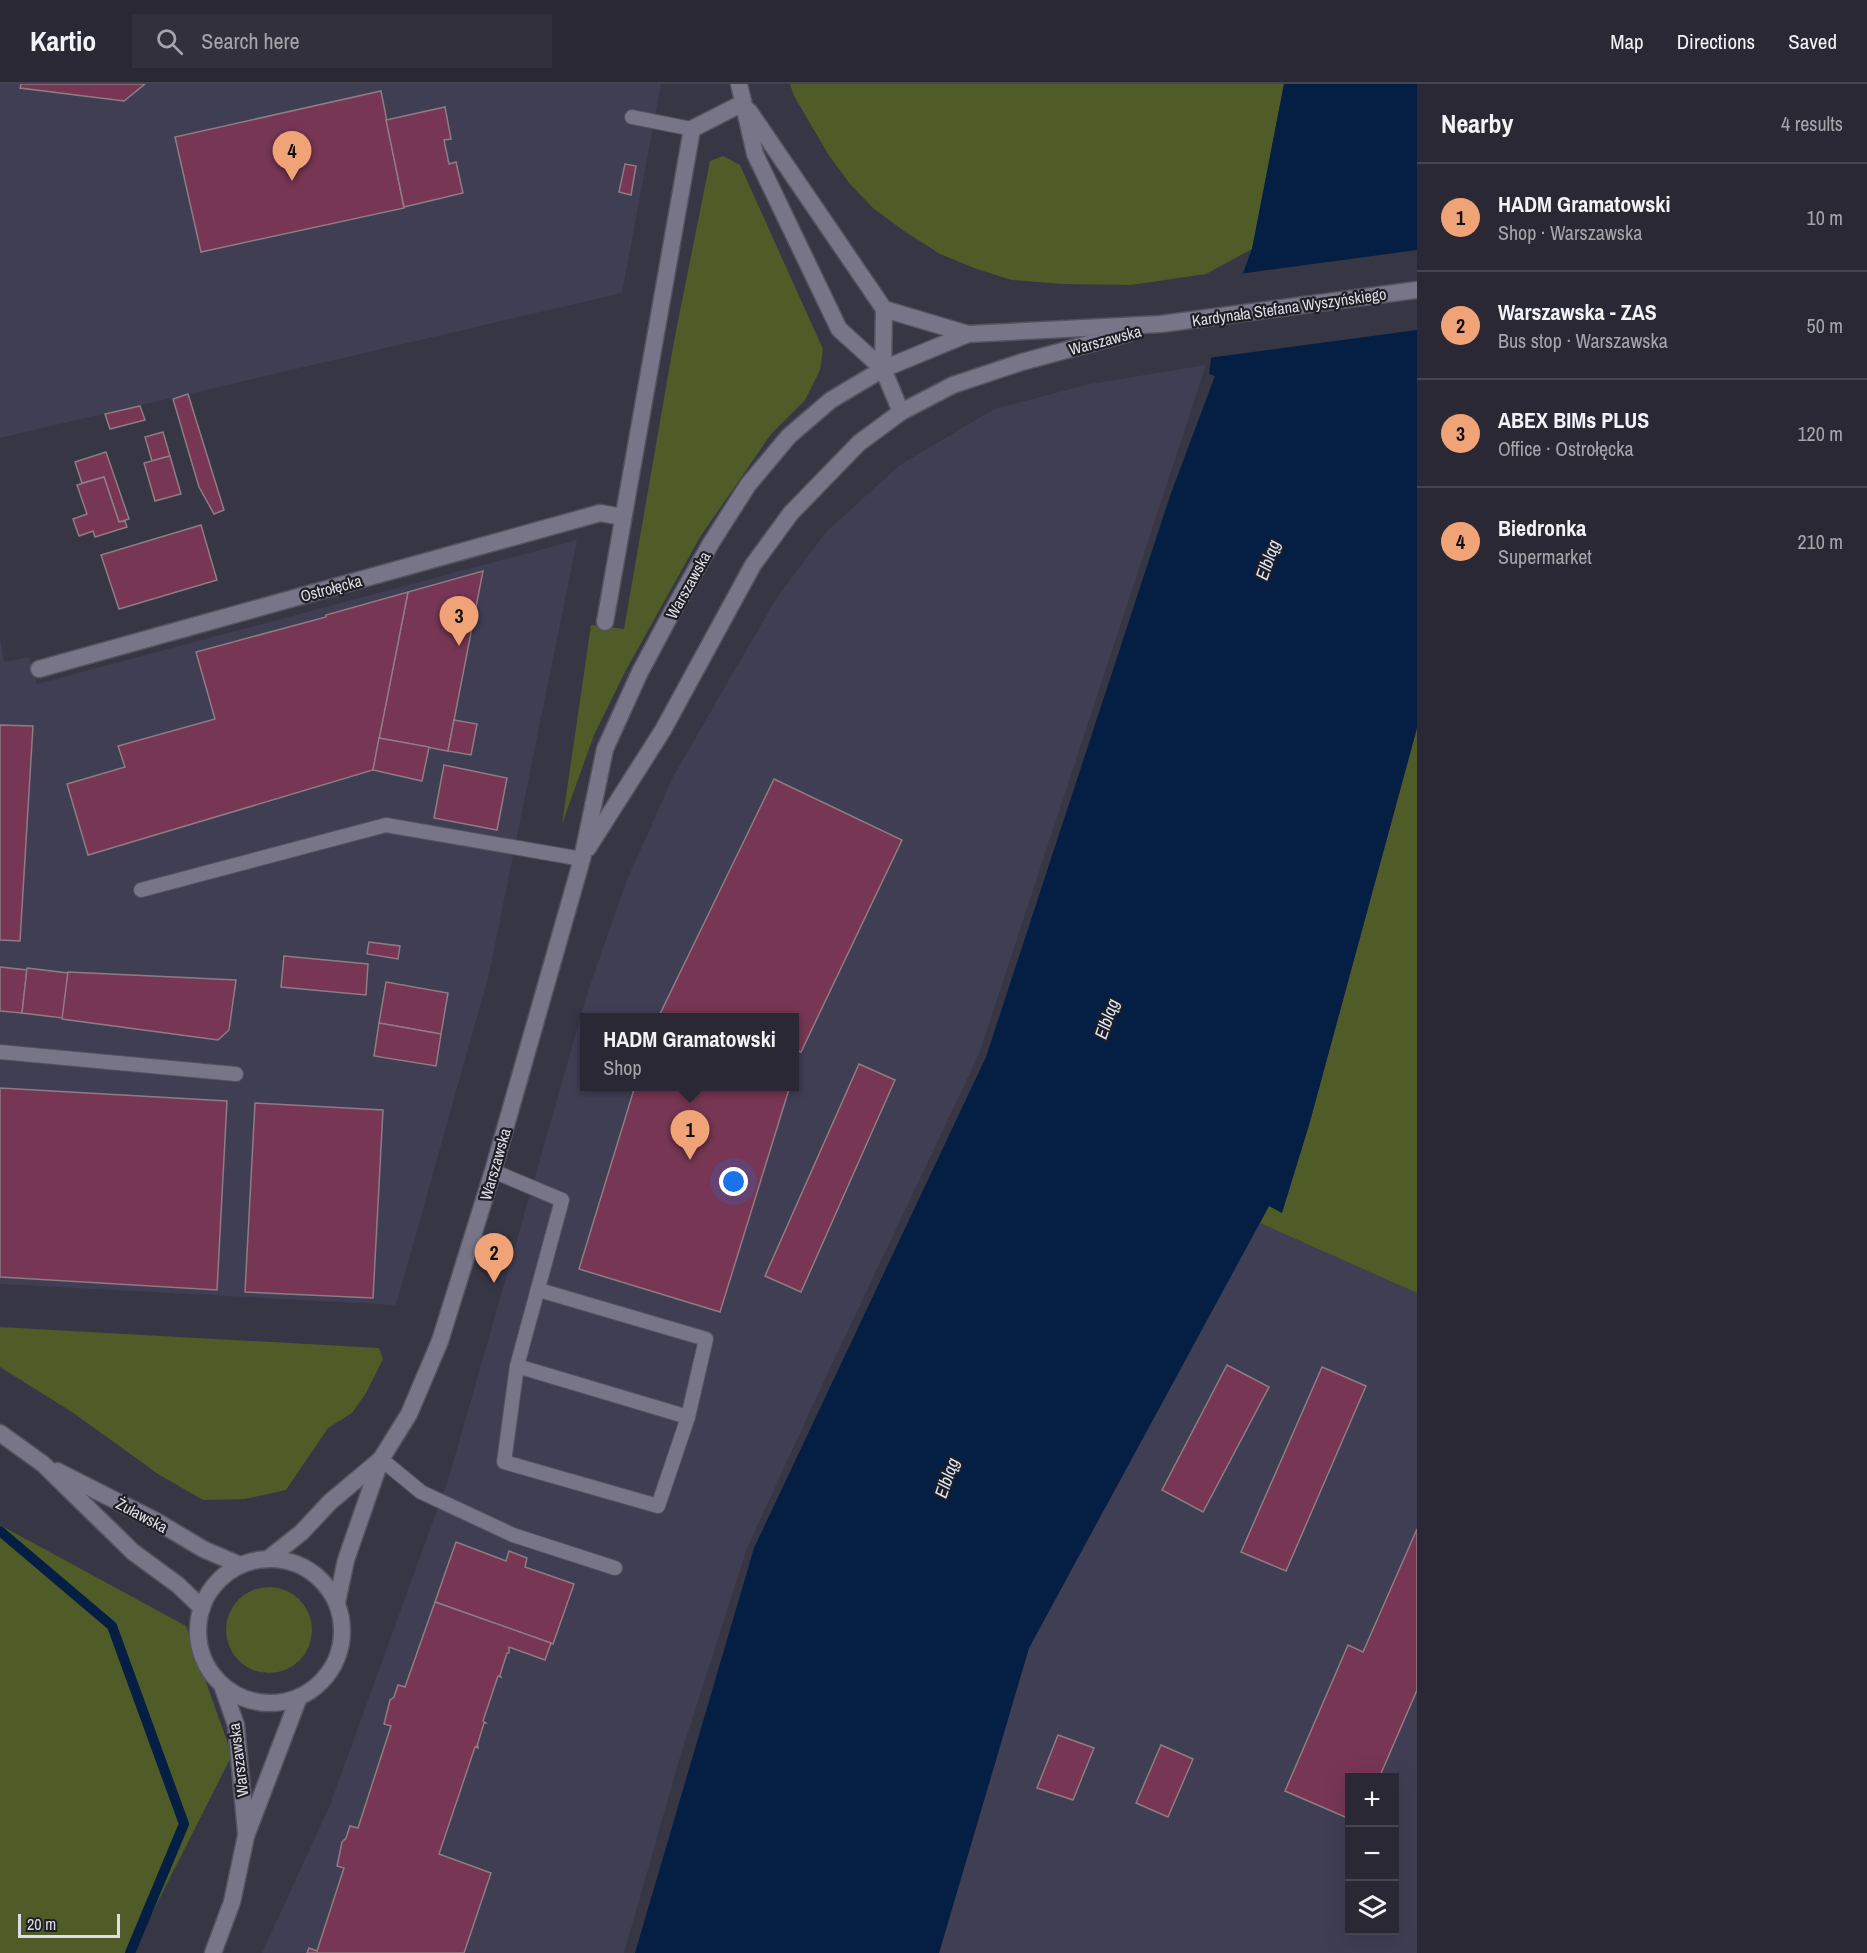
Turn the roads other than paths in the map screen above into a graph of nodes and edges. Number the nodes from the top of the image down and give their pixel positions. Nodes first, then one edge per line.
1 (739, 84) edge
2 (743, 103) junction
3 (632, 117) dead end
4 (692, 129) junction
5 (1417, 290) edge
6 (884, 309) junction
7 (1161, 324) junction
8 (968, 334) junction
9 (883, 369) junction
10 (901, 412) junction
11 (623, 517) junction
12 (605, 622) dead end
13 (39, 669) dead end
14 (582, 859) junction
15 (141, 890) dead end
16 (0, 1052) edge
17 (236, 1074) dead end
18 (493, 1171) junction
19 (539, 1290) junction
20 (517, 1366) junction
21 (688, 1417) junction
22 (0, 1433) edge
23 (381, 1459) junction
24 (43, 1464) junction
25 (267, 1559) junction
26 (240, 1565) junction
27 (615, 1568) dead end
28 (336, 1602) junction
29 (202, 1608) junction
30 (222, 1685) junction
31 (299, 1697) junction
32 (246, 1836) junction
33 (213, 1953) edge

1 - 2 main road
2 - 4 main road
2 - 6 main road
2 - 9 main road
3 - 4 lane
4 - 11 main road
5 - 7 main road, Kardynała Stefana Wyszyńskiego
6 - 8 main road, Warszawska
6 - 9 main road
7 - 8 main road, Warszawska
7 - 10 main road, Warszawska
8 - 9 main road, Warszawska
9 - 10 main road
9 - 14 main road, Warszawska
10 - 14 main road, Warszawska
11 - 12 main road
11 - 13 main road, Ostrołęcka
14 - 15 lane
14 - 18 main road, Warszawska
16 - 17 lane
18 - 19 lane
18 - 23 main road, Warszawska
19 - 20 lane
19 - 21 lane
20 - 21 lane
20 - 21 lane
22 - 24 main road, Żuławska
23 - 25 main road, Warszawska
23 - 27 lane
23 - 28 main road, Warszawska
24 - 26 main road, Żuławska
24 - 29 main road, Żuławska
25 - 26 main road
25 - 28 main road
26 - 29 main road
28 - 31 main road
29 - 30 main road
30 - 31 main road
30 - 32 main road, Warszawska
31 - 32 main road, Warszawska
32 - 33 main road, Warszawska

